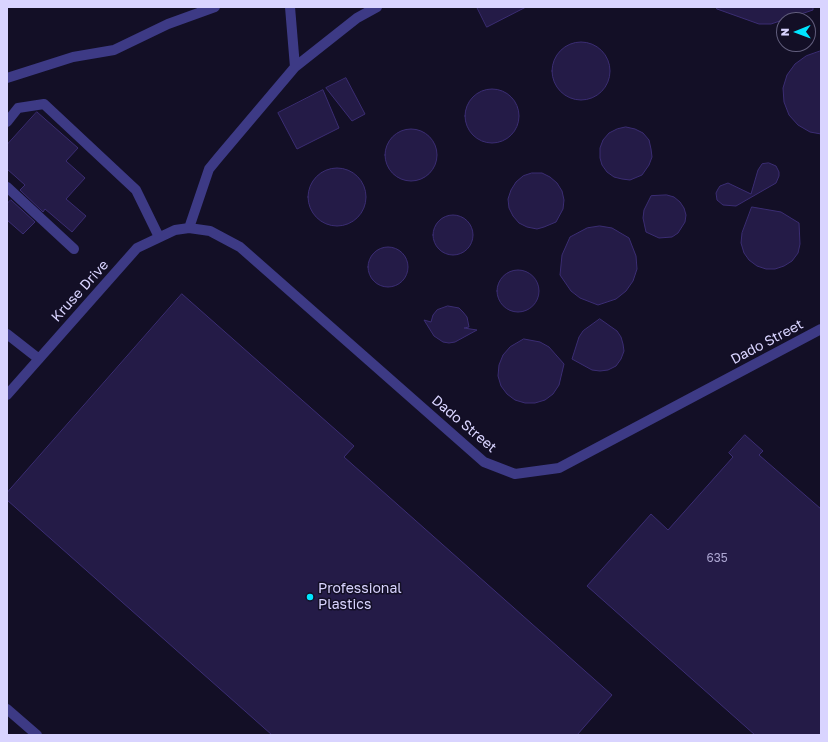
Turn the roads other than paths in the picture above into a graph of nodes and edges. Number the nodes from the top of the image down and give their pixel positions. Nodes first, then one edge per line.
1 (215, 7) edge
2 (290, 7) edge
3 (377, 7) edge
4 (295, 67) junction
5 (7, 78) edge
6 (7, 122) edge
7 (7, 187) edge
8 (188, 228) junction
9 (159, 237) junction
10 (74, 249) dead end
11 (821, 329) edge
12 (7, 334) edge
13 (39, 359) junction
14 (7, 395) edge
15 (7, 709) edge
16 (37, 735) edge

1 - 5 street
2 - 4 street
3 - 4 street
4 - 8 street
6 - 9 street
7 - 10 street
8 - 9 street, Kruse Drive
8 - 11 street, Dado Street
9 - 13 street, Kruse Drive
12 - 13 street
13 - 14 street, Kruse Drive
15 - 16 street

